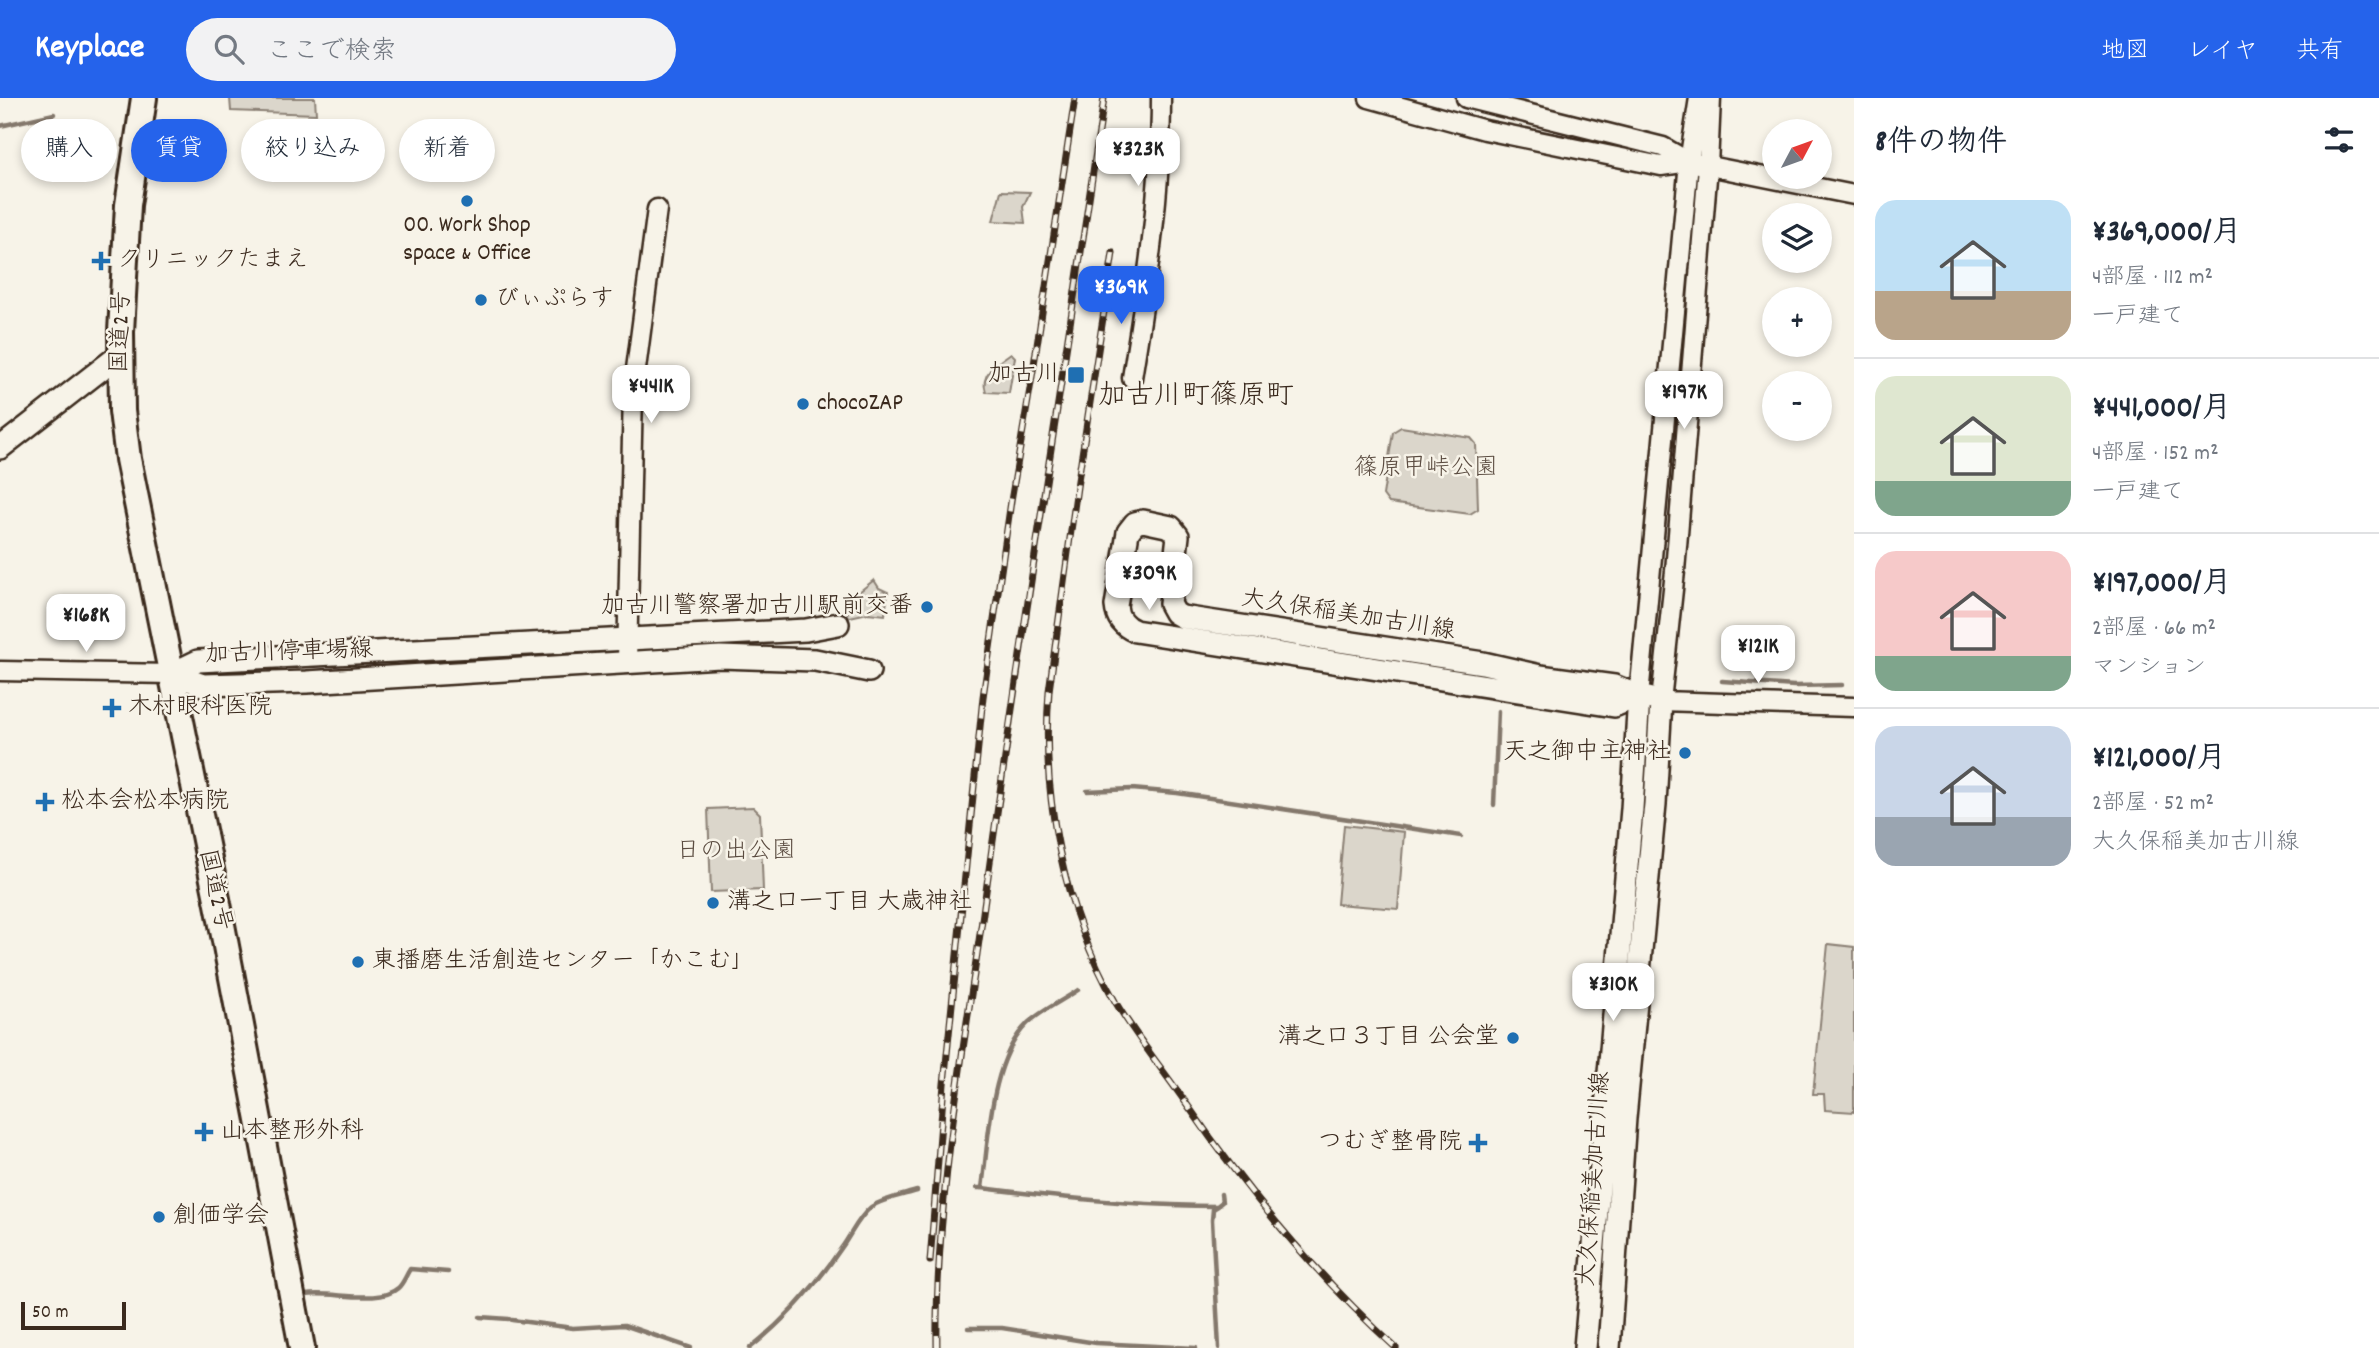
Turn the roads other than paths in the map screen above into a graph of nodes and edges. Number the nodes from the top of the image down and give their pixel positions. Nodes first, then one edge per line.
1 (144, 98) edge
2 (1161, 98) edge
3 (1369, 98) edge
4 (1466, 98) edge
5 (1699, 98) edge
6 (1712, 98) edge
7 (1689, 162) junction
8 (1708, 166) junction
9 (1854, 195) edge
10 (657, 209) dead end
11 (122, 353) junction
12 (1132, 378) dead end
13 (0, 448) edge
14 (838, 624) dead end
15 (626, 639) junction
16 (627, 662) junction
17 (0, 671) edge
18 (869, 671) dead end
19 (171, 674) junction
20 (1639, 696) junction
21 (1661, 701) junction
22 (1854, 707) edge
23 (302, 1348) edge
24 (1585, 1348) edge
25 (1609, 1348) edge

1 - 11 highway, 国道2号
2 - 12 street
3 - 7 street
4 - 7 street
5 - 7 street
6 - 8 street
7 - 8 street
7 - 20 street
8 - 9 street
8 - 21 street
10 - 15 street
11 - 13 main road
11 - 19 highway, 国道2号
14 - 15 main road, 加古川停車場線
15 - 16 street
15 - 19 main road, 加古川停車場線
16 - 18 main road, 加古川停車場線
16 - 19 main road, 加古川停車場線
17 - 19 street
19 - 23 highway, 国道2号
20 - 20 main road, 大久保稲美加古川線
20 - 21 main road, 大久保稲美加古川線
20 - 24 main road, 大久保稲美加古川線
21 - 22 street
21 - 25 main road, 大久保稲美加古川線

